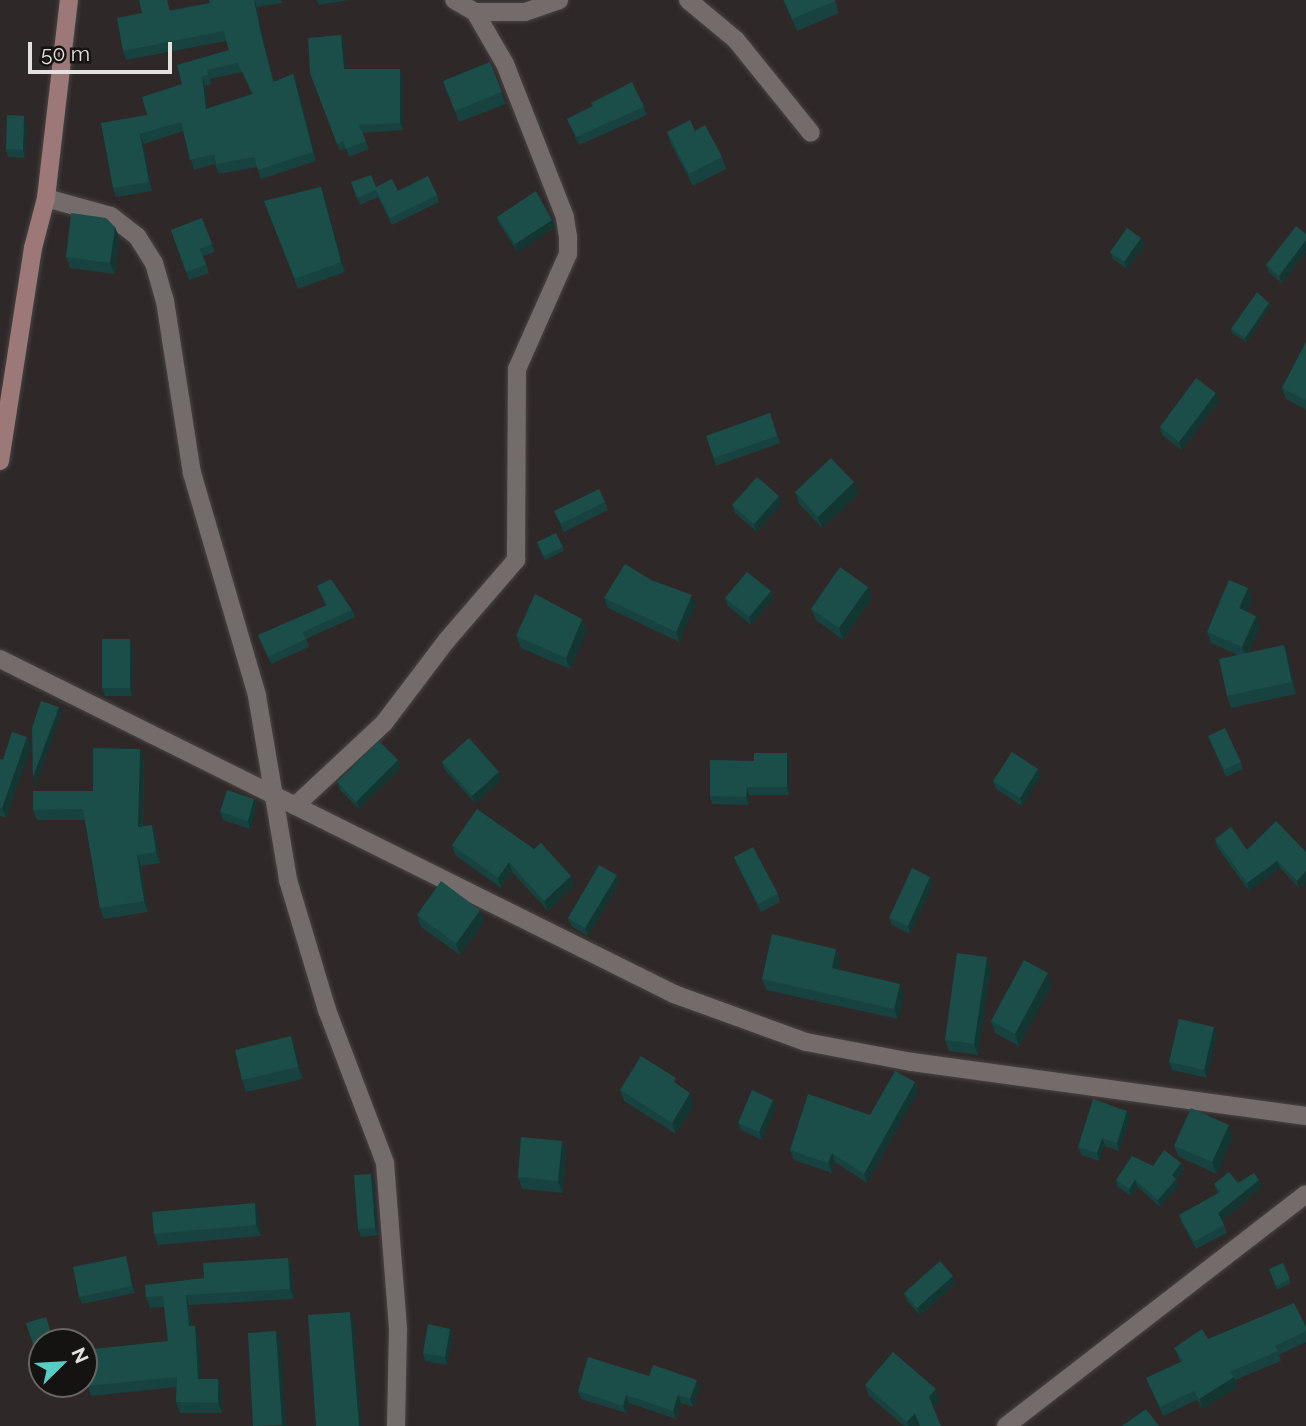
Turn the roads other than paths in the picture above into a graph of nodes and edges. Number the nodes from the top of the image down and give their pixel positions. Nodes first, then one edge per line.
1 (69, 0) edge
2 (454, 0) edge
3 (559, 0) edge
4 (688, 0) edge
5 (475, 12) junction
6 (811, 133) dead end
7 (46, 198) junction
8 (0, 461) edge
9 (0, 659) edge
10 (274, 795) junction
11 (295, 806) junction
12 (1306, 1116) edge
13 (1306, 1194) edge
14 (396, 1426) edge
15 (1006, 1426) edge

1 - 7 main road
2 - 5 street
3 - 5 street
4 - 6 street
5 - 11 street
7 - 8 main road
7 - 10 street
9 - 10 street
10 - 11 street
10 - 14 street
11 - 12 street
13 - 15 street

